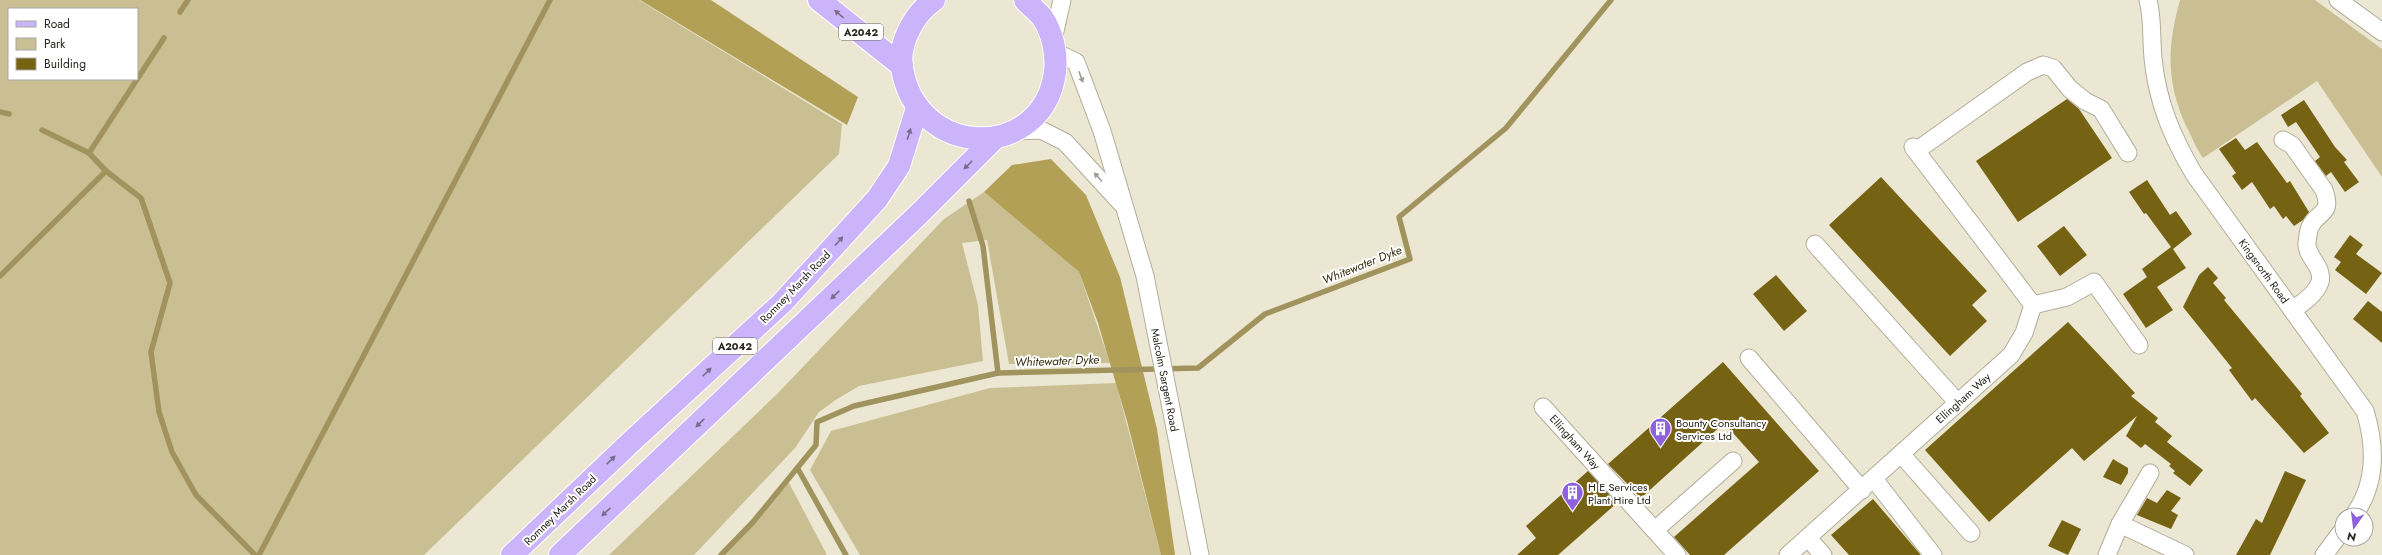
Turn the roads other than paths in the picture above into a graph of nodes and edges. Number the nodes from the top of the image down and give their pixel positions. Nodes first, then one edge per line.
1 (819, 0) edge
2 (934, 0) edge
3 (1025, 0) edge
4 (1062, 0) edge
5 (2148, 0) edge
6 (2158, 0) edge
7 (2338, 0) edge
8 (2151, 21) junction
9 (2382, 32) edge
10 (1054, 46) junction
11 (902, 66) junction
12 (917, 108) junction
13 (1005, 134) junction
14 (2283, 140) dead end
15 (2128, 153) dead end
16 (1124, 206) junction
17 (1815, 244) dead end
18 (2033, 305) junction
19 (2292, 310) junction
20 (2138, 345) dead end
21 (1749, 358) dead end
22 (1958, 403) junction
23 (1543, 407) dead end
24 (1901, 454) junction
25 (1733, 461) dead end
26 (2377, 470) edge
27 (2150, 474) dead end
28 (1868, 485) junction
29 (2358, 507) edge
30 (2120, 524) junction
31 (1655, 530) junction
32 (1971, 533) dead end
33 (1808, 538) junction
34 (2334, 542) edge
35 (512, 555) edge
36 (560, 555) edge
37 (1200, 555) edge
38 (1677, 555) edge
39 (1788, 555) edge
40 (1823, 555) edge
41 (1933, 555) edge
42 (2107, 555) edge
43 (2185, 555) edge
44 (2324, 555) edge

11 -> 1 main road, A2042
2 - 11 main road
3 - 10 main road
4 - 10 street
5 - 8 street, Kingsnorth Road
6 - 8 street, Kingsnorth Road
7 - 9 street
8 - 19 street, Kingsnorth Road
10 - 13 main road
10 -> 16 street, Malcolm Sargent Road
11 - 12 main road
12 - 13 main road
35 -> 12 main road, Romney Marsh Road / A2042
16 -> 13 street, Malcolm Sargent Road
13 -> 36 main road, A2042
14 - 19 street
15 - 18 street
16 - 37 street, Malcolm Sargent Road
17 - 22 street
18 - 20 street
18 - 22 street, Ellingham Way
19 - 26 street, Kingsnorth Road
21 - 28 street
22 - 24 street, Ellingham Way
23 - 31 street, Ellingham Way
24 - 28 street, Ellingham Way
24 - 32 street
25 - 31 street
26 - 29 street, Kingsnorth Road
27 - 30 street
28 - 33 street, Ellingham Way
28 - 41 street
30 - 42 street
30 - 43 street
31 - 38 street, Ellingham Way
33 - 39 street, Ellingham Way
33 - 40 street
34 - 44 street

